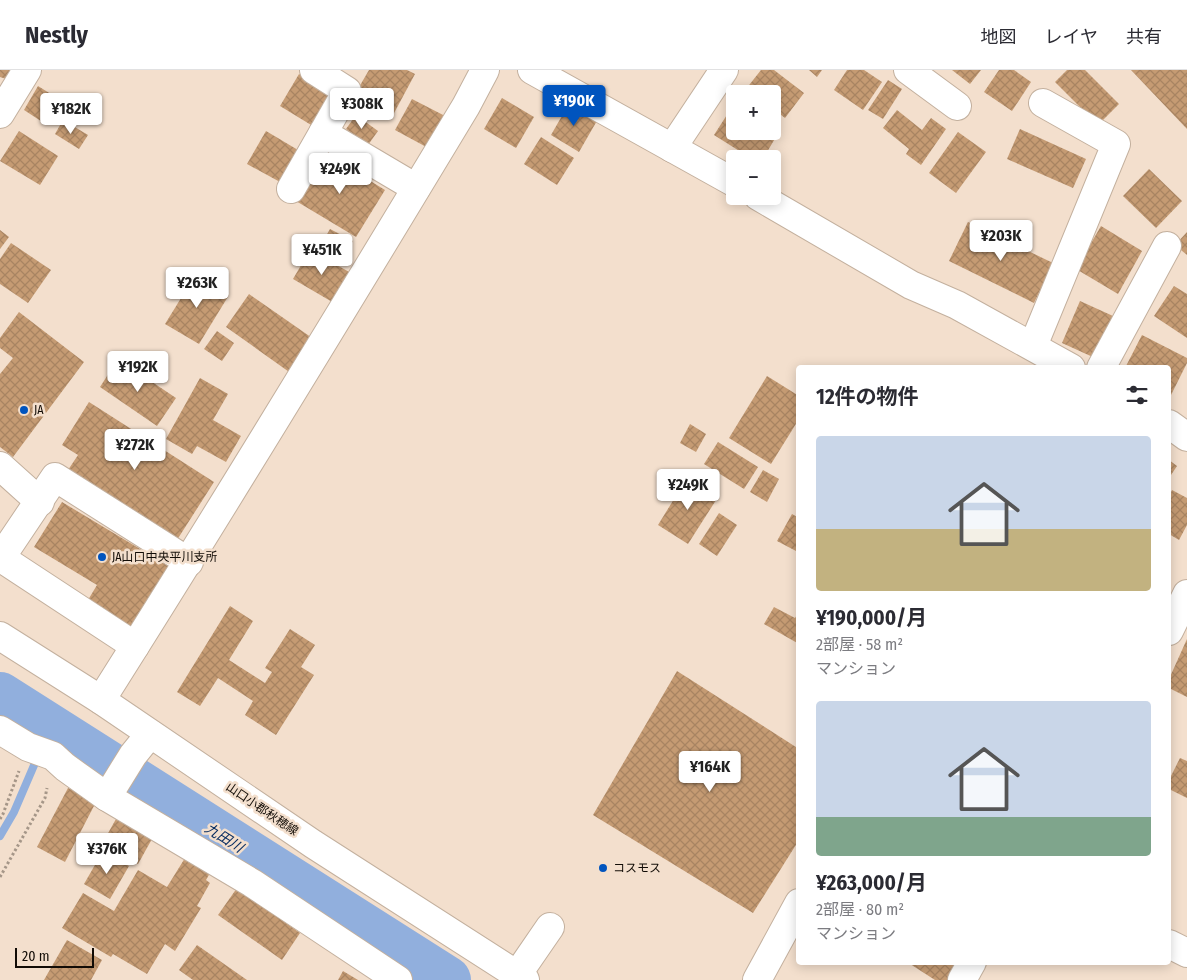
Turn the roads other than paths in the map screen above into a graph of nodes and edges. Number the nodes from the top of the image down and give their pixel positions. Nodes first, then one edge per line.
1 (27, 70) edge
2 (314, 70) edge
3 (485, 70) edge
4 (532, 70) edge
5 (724, 70) edge
6 (908, 70) edge
7 (1043, 102) dead end
8 (957, 106) dead end
9 (0, 114) edge
10 (323, 133) junction
11 (672, 148) junction
12 (726, 178) edge
13 (416, 188) junction
14 (291, 189) dead end
15 (774, 205) edge
16 (1167, 246) dead end
17 (1033, 346) junction
18 (1066, 365) edge
19 (1103, 365) edge
20 (1171, 426) edge
21 (1187, 438) edge
22 (0, 466) edge
23 (40, 502) junction
24 (0, 558) edge
25 (189, 562) junction
26 (1187, 594) edge
27 (1171, 627) edge
28 (0, 636) edge
29 (135, 646) junction
30 (101, 700) junction
31 (0, 730) edge
32 (150, 734) junction
33 (109, 794) junction
34 (796, 909) edge
35 (550, 927) dead end
36 (1171, 945) edge
37 (1187, 953) edge
38 (970, 965) edge
39 (521, 978) edge
40 (398, 980) edge
41 (758, 980) edge
42 (962, 980) edge

1 - 9 street
2 - 10 street
3 - 13 street
4 - 11 street
5 - 11 street
6 - 8 street
7 - 17 street
10 - 13 street
10 - 14 street
11 - 12 street
13 - 25 street
15 - 17 street
16 - 19 street
17 - 18 street
20 - 21 street
22 - 23 street
23 - 24 street
23 - 25 street
24 - 29 street
25 - 29 street
26 - 27 street
28 - 30 street, 山口小郡秋穂線
29 - 30 street
30 - 32 street, 山口小郡秋穂線
31 - 33 street
32 - 33 street
32 - 39 street, 山口小郡秋穂線
33 - 40 street
34 - 41 street
35 - 39 street
36 - 37 street
38 - 42 street

